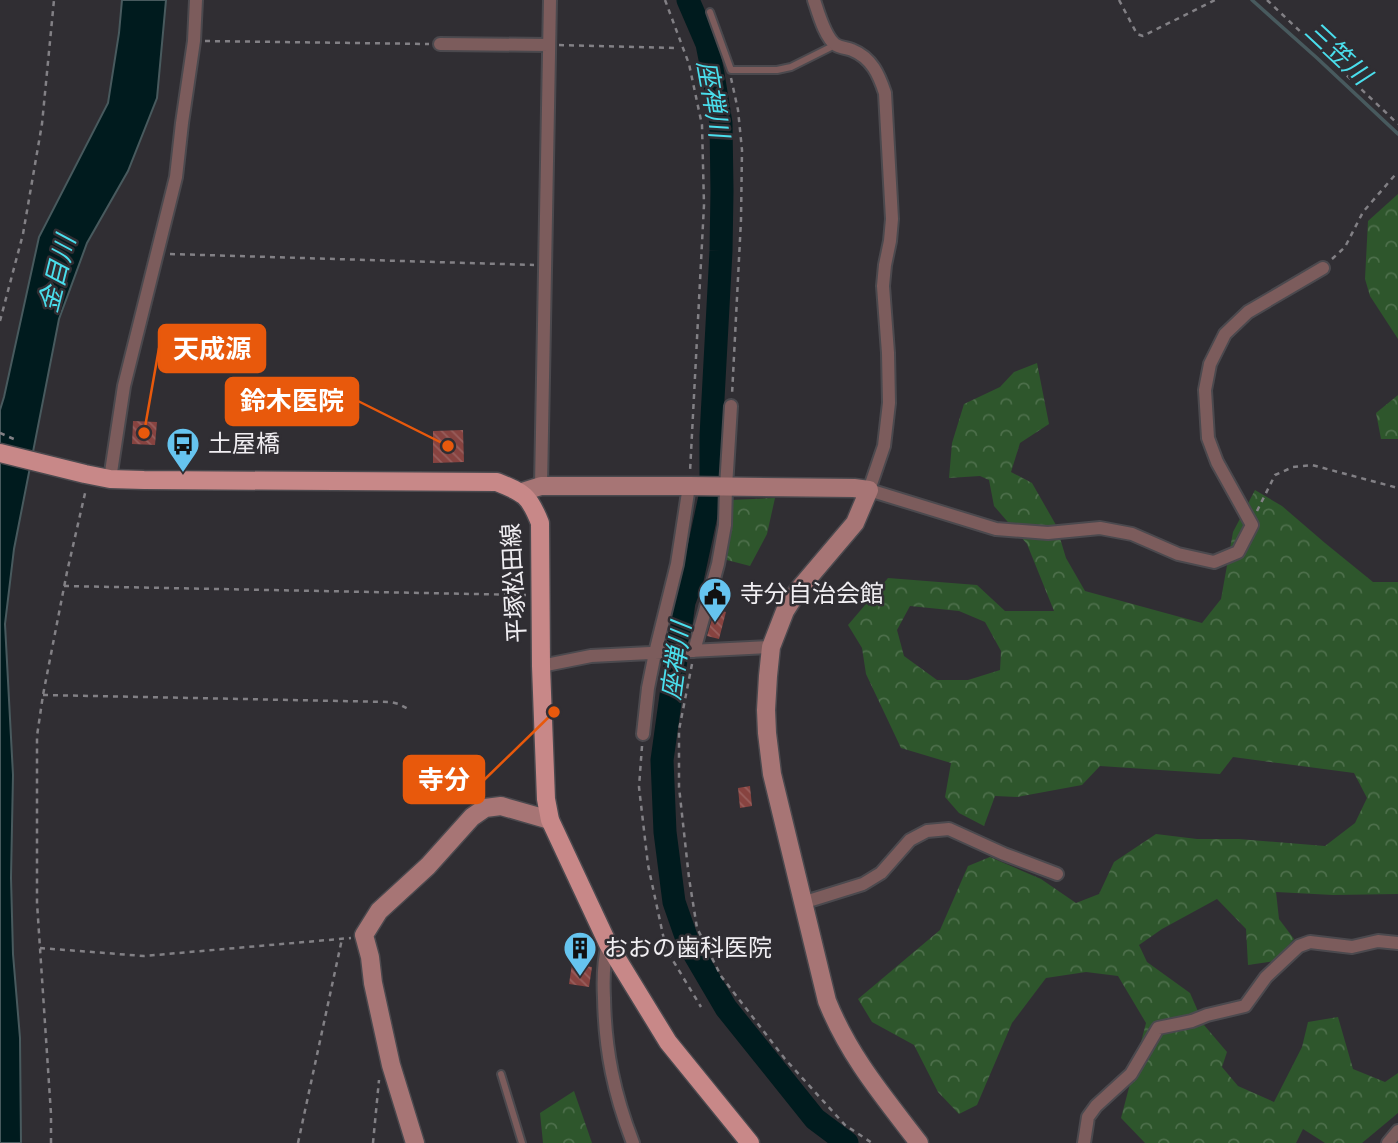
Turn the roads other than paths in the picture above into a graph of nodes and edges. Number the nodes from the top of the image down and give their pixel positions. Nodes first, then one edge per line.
1 (197, 0) edge
2 (550, 0) edge
3 (814, 0) edge
4 (710, 12) dead end
5 (440, 44) road end
6 (549, 45) junction
7 (835, 45) junction
8 (1323, 268) road end
9 (732, 406) road end
10 (0, 453) edge
11 (110, 479) junction
12 (541, 486) junction
13 (689, 486) junction
14 (726, 487) junction
15 (869, 490) junction
16 (522, 492) junction
17 (771, 647) junction
18 (694, 651) junction
19 (657, 653) junction
20 (541, 666) junction
21 (643, 734) road end
22 (550, 820) junction
23 (1057, 874) dead end
24 (802, 903) junction
25 (1398, 943) edge
26 (608, 944) junction
27 (501, 1074) dead end
28 (1398, 1131) edge
29 (415, 1143) edge
30 (522, 1143) edge
31 (633, 1143) edge
32 (750, 1143) edge
33 (919, 1143) edge
34 (1084, 1143) edge
35 (1388, 1143) edge

1 - 11 street
2 - 6 street
3 - 7 street
4 - 7 lane
5 - 6 street
6 - 12 street
7 - 15 street
8 - 15 street
9 - 14 street
10 - 11 main road, 平塚松田線
11 - 16 main road, 平塚松田線
12 - 13 street
12 - 16 street
13 - 14 street
13 - 19 street
14 - 15 street
14 - 18 street
15 - 17 street
16 - 20 main road, 平塚松田線
17 - 18 street
17 - 24 street
18 - 19 street
19 - 20 street
19 - 21 street
20 - 22 main road, 平塚松田線
22 - 26 main road, 平塚松田線
22 - 29 street
23 - 24 street
24 - 33 street
25 - 34 street
26 - 31 street
26 - 32 main road, 平塚松田線
27 - 30 lane
28 - 35 street

